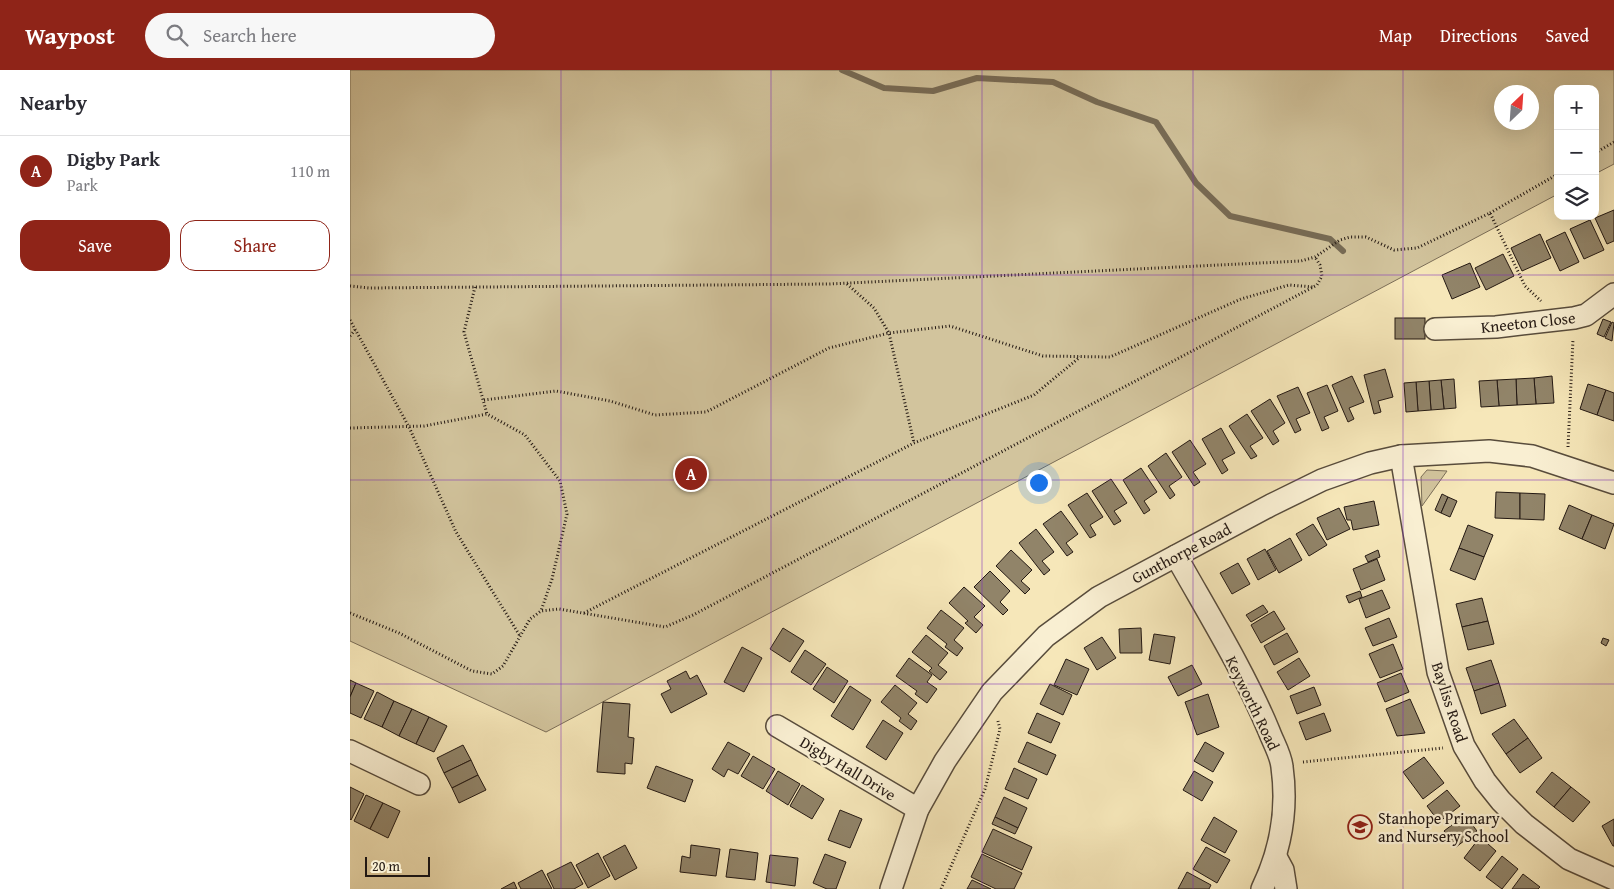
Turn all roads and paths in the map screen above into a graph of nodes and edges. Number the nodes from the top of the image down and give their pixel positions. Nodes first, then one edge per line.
1 (1614, 142) edge
2 (1599, 151) edge
3 (1556, 175) edge
4 (1490, 213) junction
5 (1315, 257) junction
6 (846, 283) junction
7 (350, 286) edge
8 (475, 287) junction
9 (1313, 287) junction
10 (1614, 294) edge
11 (1565, 319) junction
12 (350, 320) edge
13 (1435, 329) dead end
14 (355, 330) junction
15 (889, 333) junction
16 (350, 336) edge
17 (1080, 357) junction
18 (484, 400) junction
19 (487, 414) junction
20 (409, 427) junction
21 (350, 428) edge
22 (914, 443) junction
23 (1400, 456) junction
24 (1567, 465) junction
25 (1614, 483) edge
26 (1176, 556) junction
27 (541, 611) junction
28 (350, 613) edge
29 (583, 613) junction
30 (520, 636) junction
31 (992, 692) junction
32 (778, 726) dead end
33 (1464, 746) junction
34 (350, 751) edge
35 (1282, 765) junction
36 (419, 784) dead end
37 (918, 809) junction
38 (1276, 857) junction
39 (1614, 879) edge
40 (891, 889) edge
41 (941, 889) edge
42 (1262, 889) edge
43 (1286, 889) edge

1 - 2 path
3 - 4 path
4 - 5 path
4 - 11 path
5 - 6 path
5 - 9 path
6 - 8 path
6 - 15 path
7 - 8 path
8 - 18 path
9 - 17 path
9 - 29 path
10 - 11 street, Kneeton Close
11 - 13 street, Kneeton Close
11 - 24 path
12 - 14 path
14 - 16 path
14 - 20 path
15 - 17 path
15 - 18 path
15 - 22 path
17 - 22 path
18 - 19 path
19 - 20 path
19 - 27 path
20 - 21 path
20 - 30 path
22 - 29 path
23 - 24 street, Gunthorpe Road
23 - 26 street, Gunthorpe Road
23 - 33 street, Bayliss Road
24 - 25 street, Gunthorpe Road
26 - 31 street, Gunthorpe Road
26 - 35 street, Keyworth Road
27 - 29 path
27 - 30 path
28 - 30 path
31 - 37 street, Gunthorpe Road
31 - 41 path
32 - 37 street, Digby Hall Drive
33 - 35 path
33 - 39 street, Bayliss Road
34 - 36 street
35 - 38 street, Keyworth Road
37 - 40 street, Gunthorpe Road
38 - 42 street, Keyworth Road
38 - 43 street

